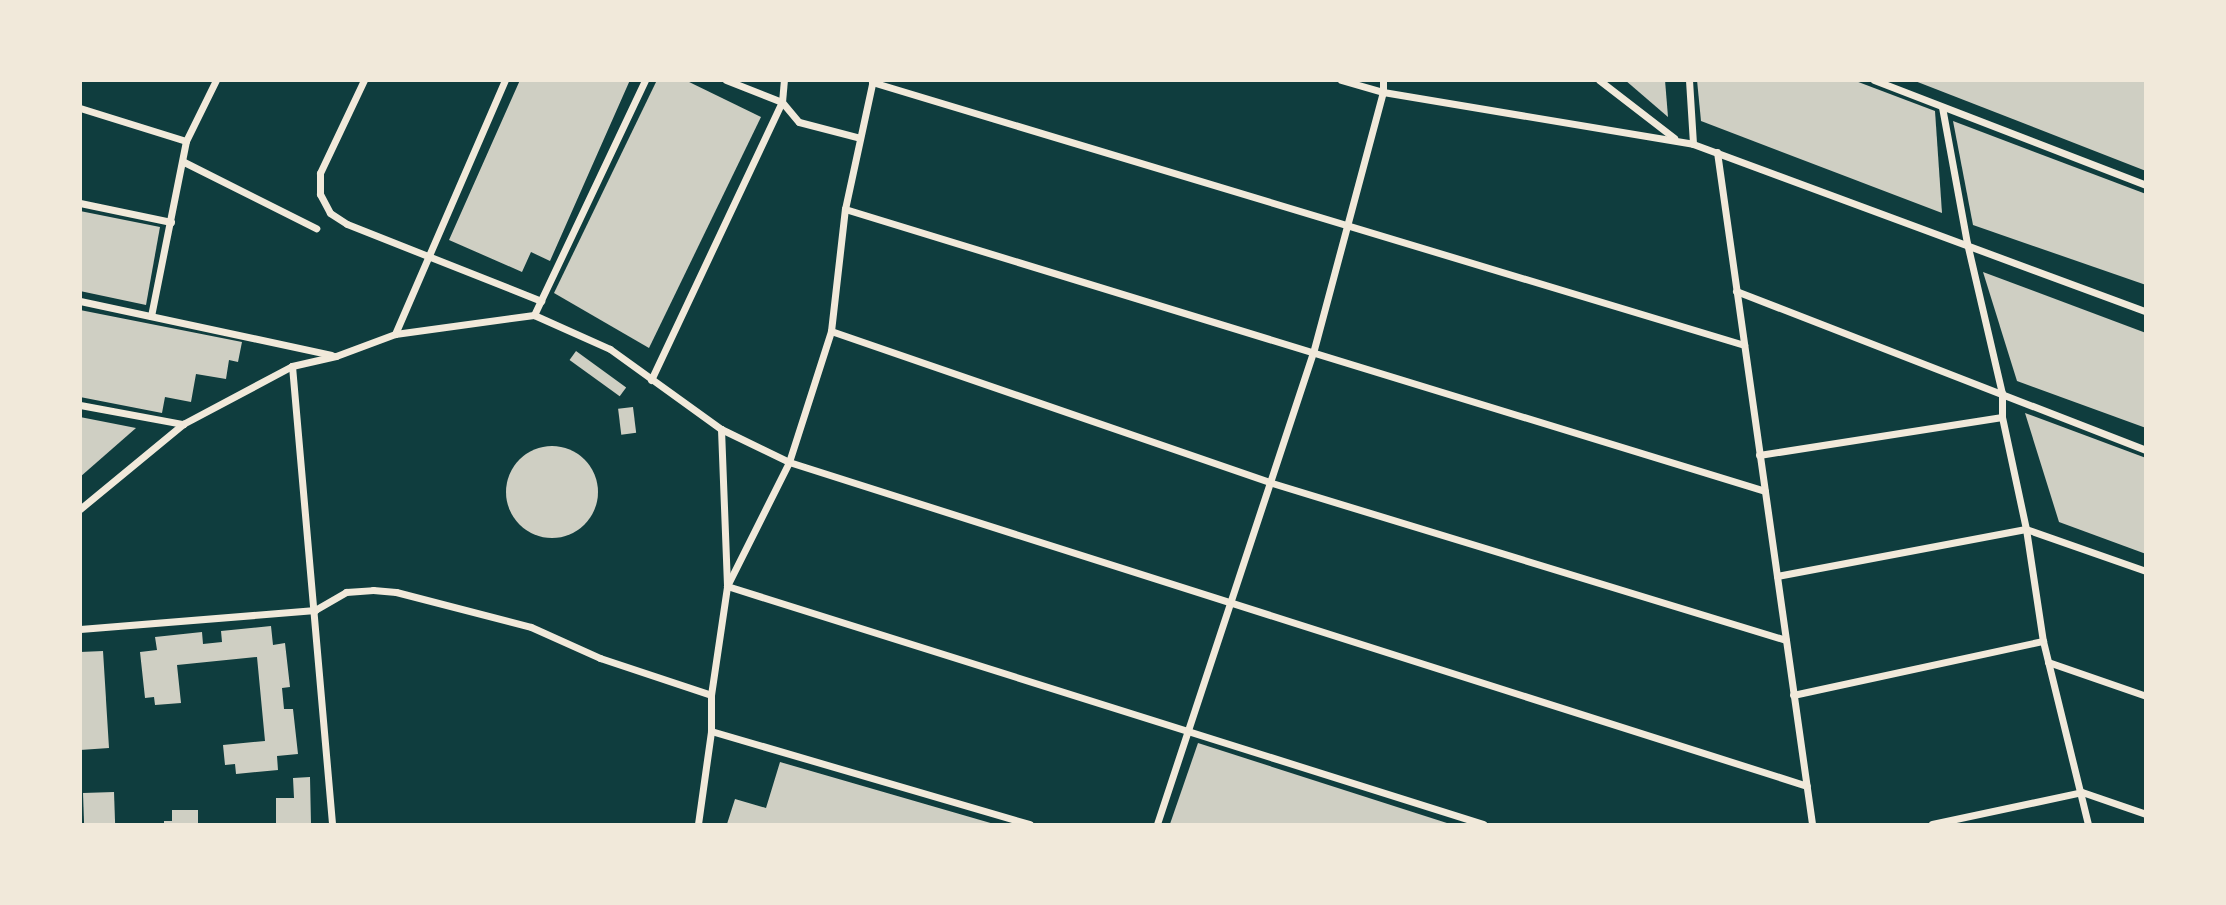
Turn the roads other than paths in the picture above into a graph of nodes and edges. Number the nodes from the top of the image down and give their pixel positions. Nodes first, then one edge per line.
1 (216, 80) edge
2 (364, 80) edge
3 (505, 80) edge
4 (645, 80) edge
5 (726, 80) edge
6 (785, 80) edge
7 (1341, 80) edge
8 (1382, 80) edge
9 (1599, 80) edge
10 (1689, 80) edge
11 (1874, 80) edge
12 (872, 81) edge
13 (1383, 92) junction
14 (782, 102) junction
15 (1942, 107) junction
16 (80, 108) edge
17 (860, 138) junction
18 (1674, 139) junction
19 (186, 141) junction
20 (1693, 144) junction
21 (1717, 152) junction
22 (184, 162) junction
23 (2146, 185) edge
24 (80, 203) edge
25 (845, 209) junction
26 (171, 222) junction
27 (1346, 224) junction
28 (316, 228) dead end
29 (1968, 243) junction
30 (429, 258) junction
31 (1736, 291) junction
32 (80, 301) edge
33 (541, 301) junction
34 (2146, 312) edge
35 (534, 315) junction
36 (150, 316) junction
37 (831, 331) junction
38 (395, 334) junction
39 (1744, 345) junction
40 (1313, 353) junction
41 (335, 356) junction
42 (292, 366) junction
43 (652, 380) junction
44 (2002, 393) junction
45 (80, 405) edge
46 (2002, 417) junction
47 (183, 424) junction
48 (721, 429) junction
49 (2146, 450) edge
50 (1759, 455) junction
51 (789, 462) junction
52 (1272, 483) junction
53 (1765, 491) junction
54 (80, 509) edge
55 (2026, 529) junction
56 (2146, 571) edge
57 (1777, 576) junction
58 (727, 586) junction
59 (1228, 603) junction
60 (316, 610) junction
61 (80, 629) edge
62 (1786, 640) junction
63 (2043, 641) junction
64 (2048, 662) junction
65 (711, 695) junction
66 (1793, 695) junction
67 (2146, 696) edge
68 (710, 731) junction
69 (1191, 731) junction
70 (1807, 786) junction
71 (2082, 792) junction
72 (2146, 814) edge
73 (1952, 822) edge
74 (332, 824) edge
75 (698, 824) edge
76 (1030, 824) edge
77 (1157, 824) edge
78 (1483, 824) edge
79 (1812, 824) edge
80 (1933, 824) edge
81 (2088, 824) edge

1 - 19 street
2 - 30 street
3 - 30 street
4 - 33 street
5 - 14 street
6 - 14 street
7 - 13 street
8 - 13 street
9 - 18 street
10 - 20 street
11 - 15 street
12 - 17 street
12 - 27 street
13 - 18 street
13 - 27 street
14 - 17 street
14 - 43 street
15 - 23 street
15 - 29 street
16 - 19 street
17 - 25 street
18 - 20 street
19 - 22 street
20 - 21 street
21 - 29 street
21 - 31 street
22 - 26 street
22 - 28 street
24 - 26 street
25 - 37 street
25 - 40 street
26 - 36 street
27 - 39 street
27 - 40 street
29 - 34 street
29 - 44 street
30 - 33 street
30 - 38 street
31 - 39 street
31 - 44 street
32 - 36 street
33 - 35 street
35 - 38 street
35 - 43 street
36 - 41 street
37 - 51 street
37 - 52 street
38 - 41 street
39 - 50 street
40 - 52 street
40 - 53 street
41 - 42 street
42 - 47 street
42 - 60 street
43 - 48 street
44 - 46 street
44 - 49 street
45 - 47 street
46 - 50 street
46 - 55 street
47 - 54 street
48 - 51 street
48 - 58 street
50 - 53 street
51 - 58 street
51 - 59 street
52 - 59 street
52 - 62 street
53 - 57 street
55 - 56 street
55 - 57 street
55 - 63 street
57 - 62 street
58 - 65 street
58 - 69 street
59 - 69 street
59 - 70 street
60 - 61 street
60 - 65 street
60 - 74 street
62 - 66 street
63 - 64 street
63 - 66 street
64 - 67 street
64 - 71 street
65 - 68 street
66 - 70 street
68 - 75 street
68 - 76 street
69 - 77 street
69 - 78 street
70 - 79 street
71 - 72 street
71 - 73 street
71 - 81 street
73 - 80 street

